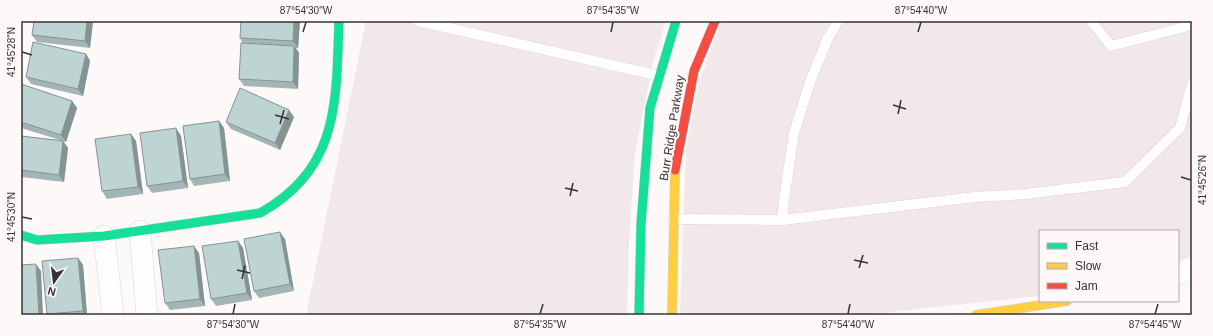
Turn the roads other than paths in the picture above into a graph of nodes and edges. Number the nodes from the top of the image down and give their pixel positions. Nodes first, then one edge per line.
1 (339, 21) edge
2 (418, 21) edge
3 (676, 21) edge
4 (715, 21) edge
5 (838, 21) edge
6 (1091, 21) edge
7 (1192, 25) edge
8 (660, 76) junction
9 (1192, 84) edge
10 (673, 219) junction
11 (782, 220) junction
12 (140, 231) junction
13 (21, 235) edge
14 (104, 236) junction
15 (1192, 267) edge
16 (1179, 274) edge
17 (1061, 302) edge
18 (113, 315) edge
19 (148, 315) edge
20 (639, 315) edge
21 (672, 315) edge
22 (976, 315) edge

1 - 12 street
2 - 8 lane
3 - 8 street, Burr Ridge Parkway
4 - 10 street, Burr Ridge Parkway
5 - 11 lane
6 - 7 lane
8 - 20 street, Burr Ridge Parkway
9 - 11 lane
10 - 11 lane
10 - 21 street, Burr Ridge Parkway
12 - 14 street
12 - 19 street
13 - 14 street
14 - 18 street
15 - 16 street
17 - 22 street

